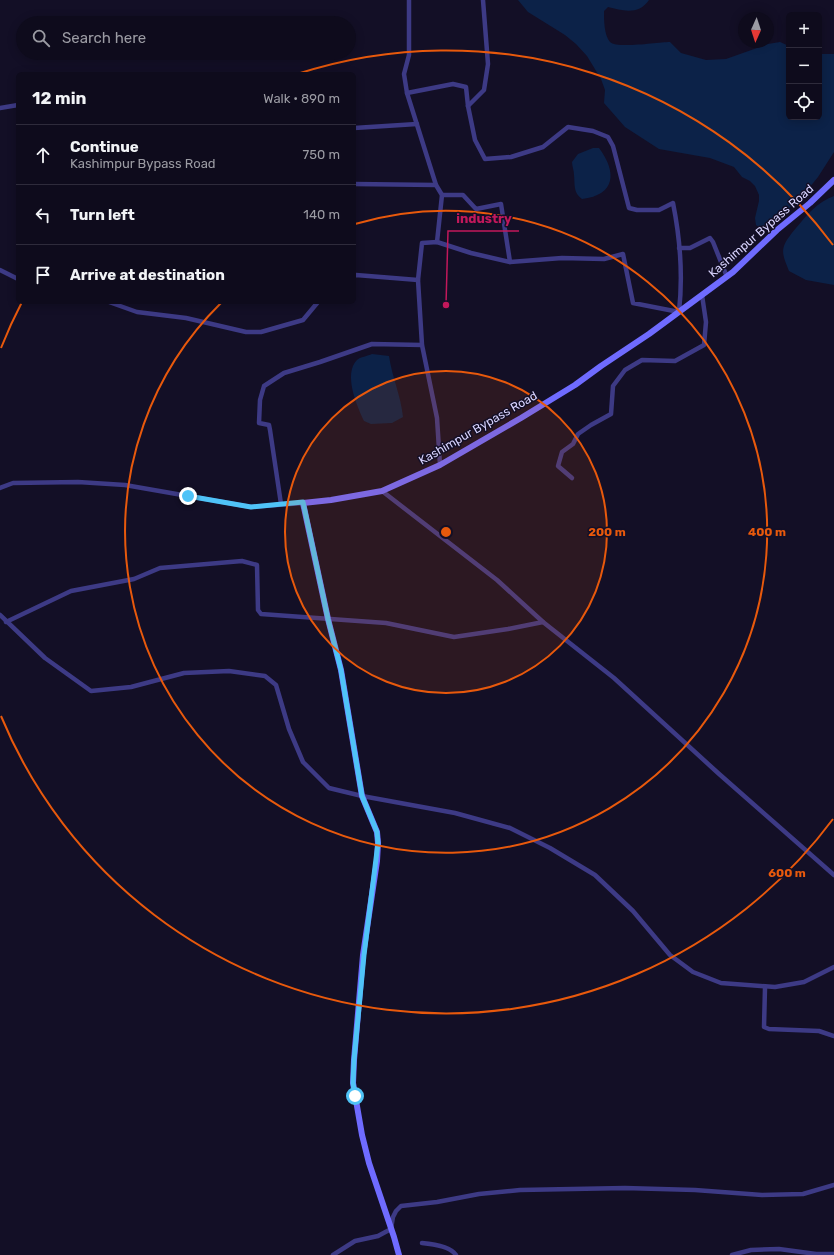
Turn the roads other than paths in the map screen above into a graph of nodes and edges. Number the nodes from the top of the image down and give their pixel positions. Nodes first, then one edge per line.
1 (409, 0) edge
2 (483, 0) edge
3 (407, 93) junction
4 (16, 106) edge
5 (468, 106) junction
6 (0, 108) edge
7 (417, 124) junction
8 (356, 128) edge
9 (834, 180) edge
10 (356, 184) edge
11 (436, 185) junction
12 (442, 195) junction
13 (437, 242) junction
14 (679, 248) junction
15 (510, 262) junction
16 (0, 270) edge
17 (356, 275) edge
18 (727, 277) junction
19 (16, 278) edge
20 (418, 280) junction
21 (702, 295) junction
22 (115, 304) edge
23 (316, 304) edge
24 (679, 312) junction
25 (422, 345) junction
26 (440, 465) junction
27 (572, 478) dead end
28 (0, 488) edge
29 (382, 491) junction
30 (303, 502) junction
31 (281, 504) junction
32 (0, 615) edge
33 (328, 619) junction
34 (6, 622) junction
35 (543, 622) junction
36 (362, 796) junction
37 (834, 875) edge
38 (834, 967) edge
39 (764, 988) junction
40 (834, 1036) edge
41 (834, 1186) edge
42 (391, 1229) junction
43 (422, 1243) dead end
44 (834, 1254) edge
45 (333, 1255) edge
46 (399, 1255) edge
47 (456, 1255) edge
48 (732, 1255) edge

1 - 3 street
2 - 5 street
3 - 5 street
3 - 7 street
4 - 6 street
5 - 14 street
7 - 8 street
7 - 11 street
9 - 18 main road, Kashimpur Bypass Road
10 - 11 street
11 - 12 street
12 - 13 street
12 - 15 street
13 - 15 street
13 - 20 street
14 - 18 street
14 - 24 street
15 - 24 street
16 - 19 street
17 - 20 street
18 - 21 main road, Kashimpur Bypass Road
20 - 25 street
21 - 24 main road, Kashimpur Bypass Road
21 - 27 street
22 - 23 street
24 - 26 main road, Kashimpur Bypass Road
25 - 26 street
25 - 31 street
26 - 29 main road, Kashimpur Bypass Road
28 - 31 street
29 - 30 main road, Kashimpur Bypass Road
29 - 35 street
30 - 31 street
30 - 33 main road
32 - 34 street
33 - 34 street
33 - 35 street
33 - 36 main road
34 - 36 street
35 - 37 street
36 - 39 street
36 - 42 main road
38 - 39 street
39 - 40 street
41 - 42 street
42 - 45 street
42 - 46 main road
43 - 47 street
44 - 48 street

